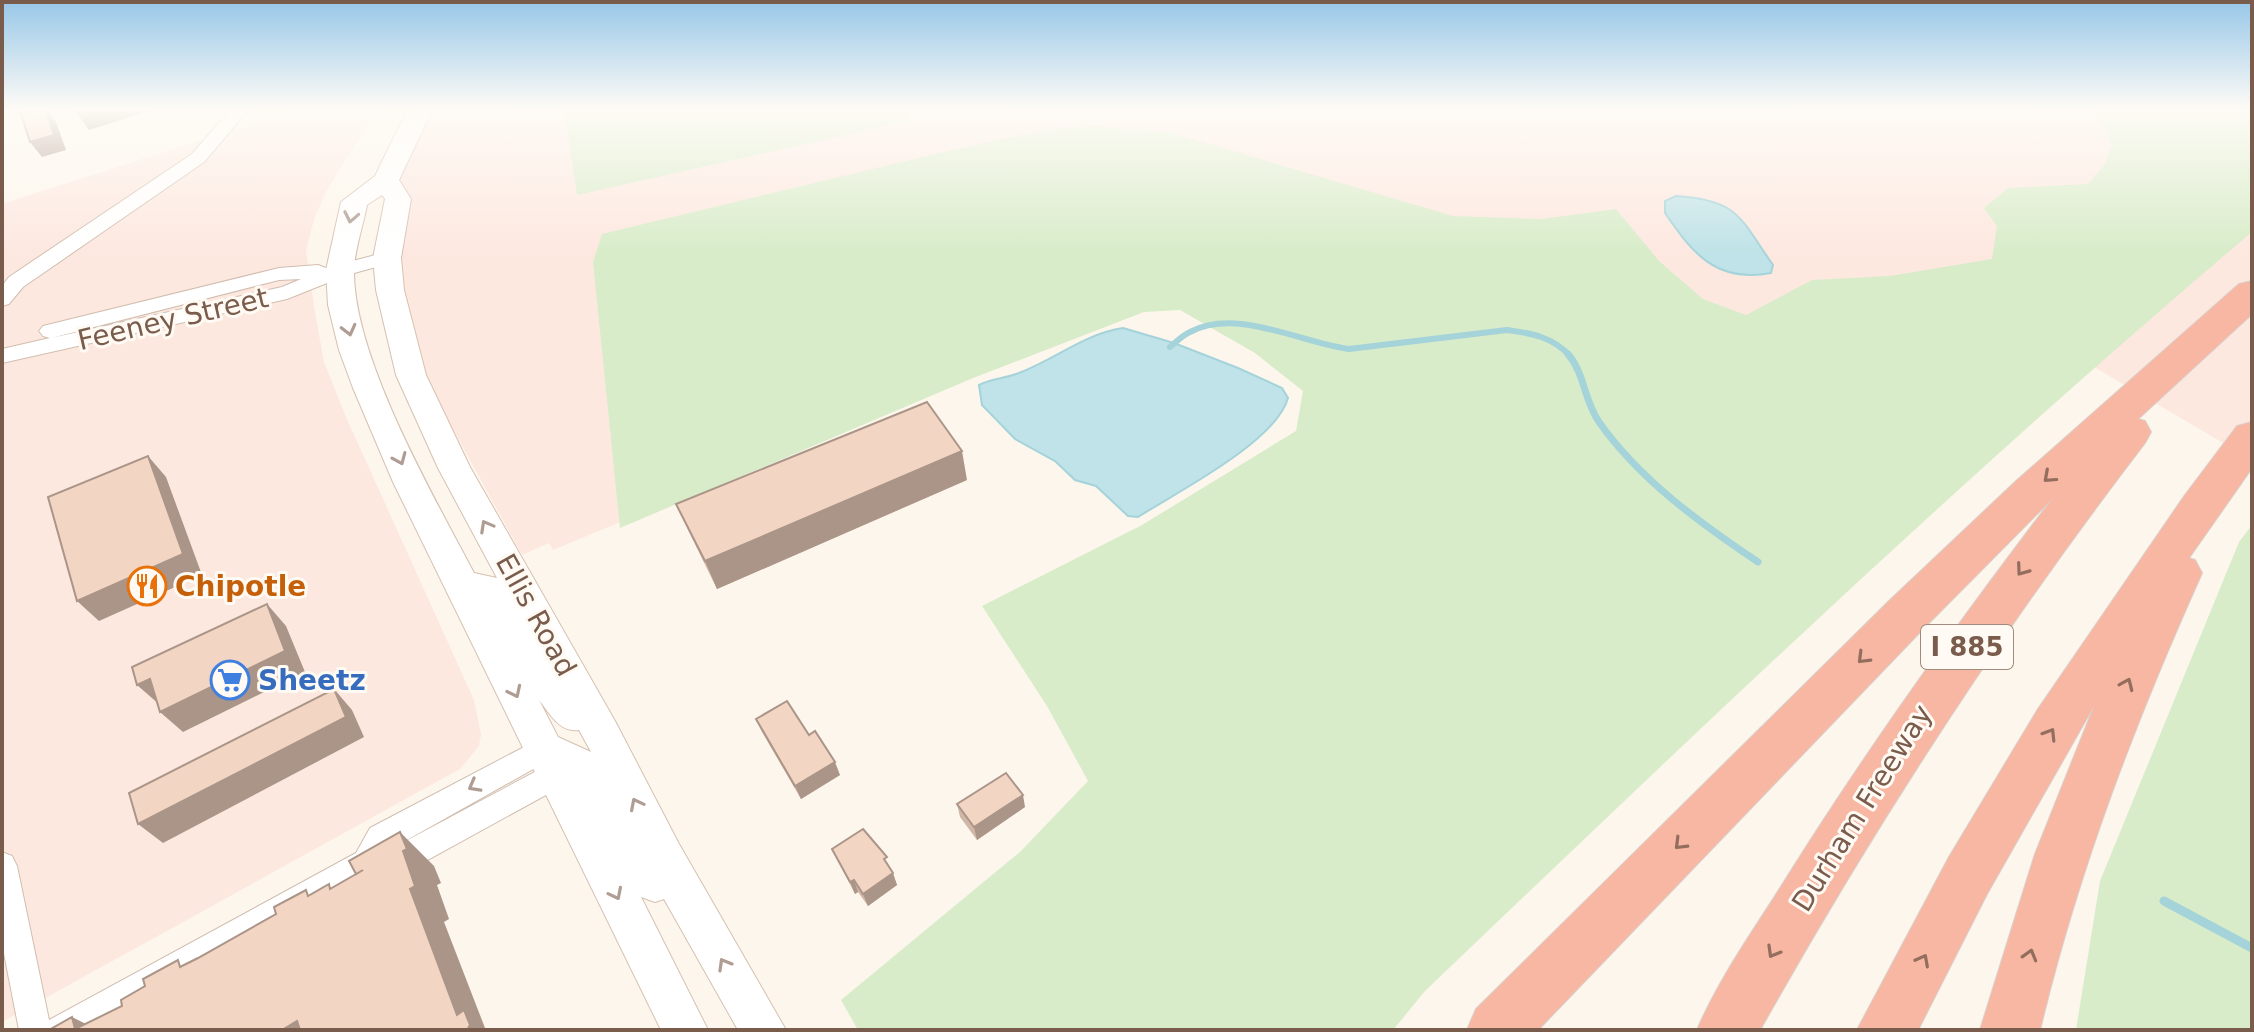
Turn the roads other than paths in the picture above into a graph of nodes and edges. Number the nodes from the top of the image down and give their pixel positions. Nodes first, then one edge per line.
1 (200, 156) edge
2 (398, 156) edge
3 (386, 180) junction
4 (387, 258) junction
5 (340, 270) junction
6 (2252, 295) edge
7 (2, 299) edge
8 (2, 345) edge
9 (2, 356) edge
10 (2241, 451) edge
11 (462, 585) junction
12 (601, 733) junction
13 (549, 762) junction
14 (2, 866) edge
15 (685, 898) junction
16 (35, 1030) edge
17 (61, 1030) edge
18 (685, 1030) edge
19 (763, 1030) edge
20 (1497, 1030) edge
21 (1727, 1030) edge
22 (1887, 1030) edge
23 (2010, 1030) edge

1 - 7 street
2 - 3 main road, Ellis Road
3 - 4 main road, Ellis Road
3 -> 5 main road, Ellis Road
4 - 5 street, Feeney Street
12 -> 4 main road, Ellis Road
5 - 8 street, Feeney Street
5 - 9 street, Feeney Street
5 -> 11 main road, Ellis Road
6 -> 20 highway
6 -> 21 highway, Durham Freeway / I 885
22 -> 10 highway
23 -> 10 highway
11 - 12 main road
11 -> 13 main road, Ellis Road
15 -> 12 main road, Ellis Road
13 - 15 main road
13 - 17 street
13 -> 18 main road, Ellis Road
14 - 16 street
19 -> 15 main road, Ellis Road

